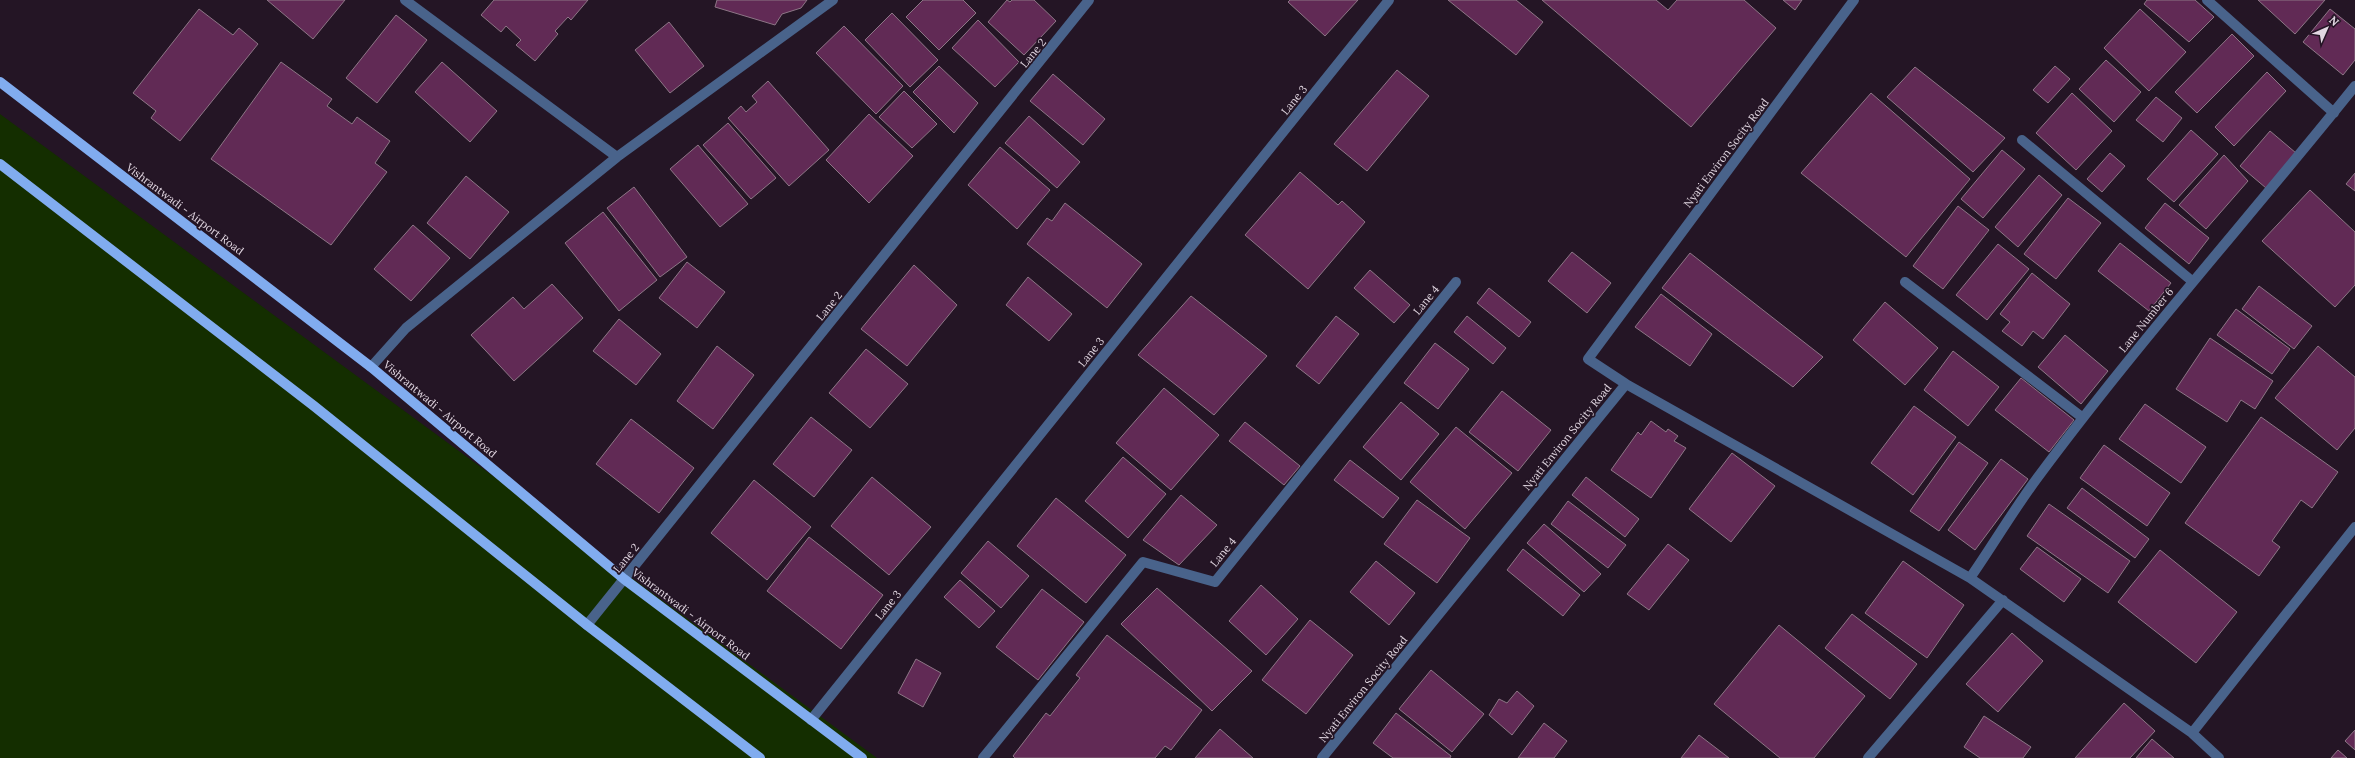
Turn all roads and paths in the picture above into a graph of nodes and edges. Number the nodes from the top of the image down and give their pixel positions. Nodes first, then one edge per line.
1 (405, 0) edge
2 (833, 0) edge
3 (1089, 0) edge
4 (1389, 0) edge
5 (1854, 0) edge
6 (2207, 0) edge
7 (0, 82) edge
8 (2355, 86) edge
9 (2334, 112) junction
10 (2022, 140) dead end
11 (617, 157) junction
12 (0, 164) edge
13 (2192, 281) junction
14 (1456, 282) dead end
15 (1905, 282) dead end
16 (371, 367) junction
17 (1626, 384) junction
18 (2083, 418) junction
19 (2355, 527) edge
20 (1970, 578) junction
21 (624, 579) junction
22 (2003, 600) junction
23 (587, 625) junction
24 (811, 720) junction
25 (2192, 733) junction
26 (760, 758) edge
27 (862, 758) edge
28 (983, 758) edge
29 (1322, 758) edge
30 (1868, 758) edge
31 (2220, 758) edge

1 - 11 street
2 - 11 street
3 - 21 street, Lane 2
4 - 24 street, Lane 3
5 - 17 street, Nyati Environ Socity Road
6 - 9 street
7 - 16 main road, Vishrantwadi - Airport Road
8 - 9 street, Lane Number 6
9 - 13 street, Lane Number 6
10 - 13 street
11 - 16 street
12 - 23 main road
13 - 18 street, Lane Number 6
14 - 28 street, Lane 4
15 - 18 street
16 - 21 main road, Vishrantwadi - Airport Road
17 - 20 street
17 - 29 street, Nyati Environ Socity Road
18 - 20 street, Lane Number 6
19 - 25 street
20 - 22 street
21 - 23 street, Lane 2
21 - 24 main road, Vishrantwadi - Airport Road
22 - 25 street
22 - 30 street
23 - 26 main road
24 - 27 main road, Vishrantwadi - Airport Road
25 - 31 street

